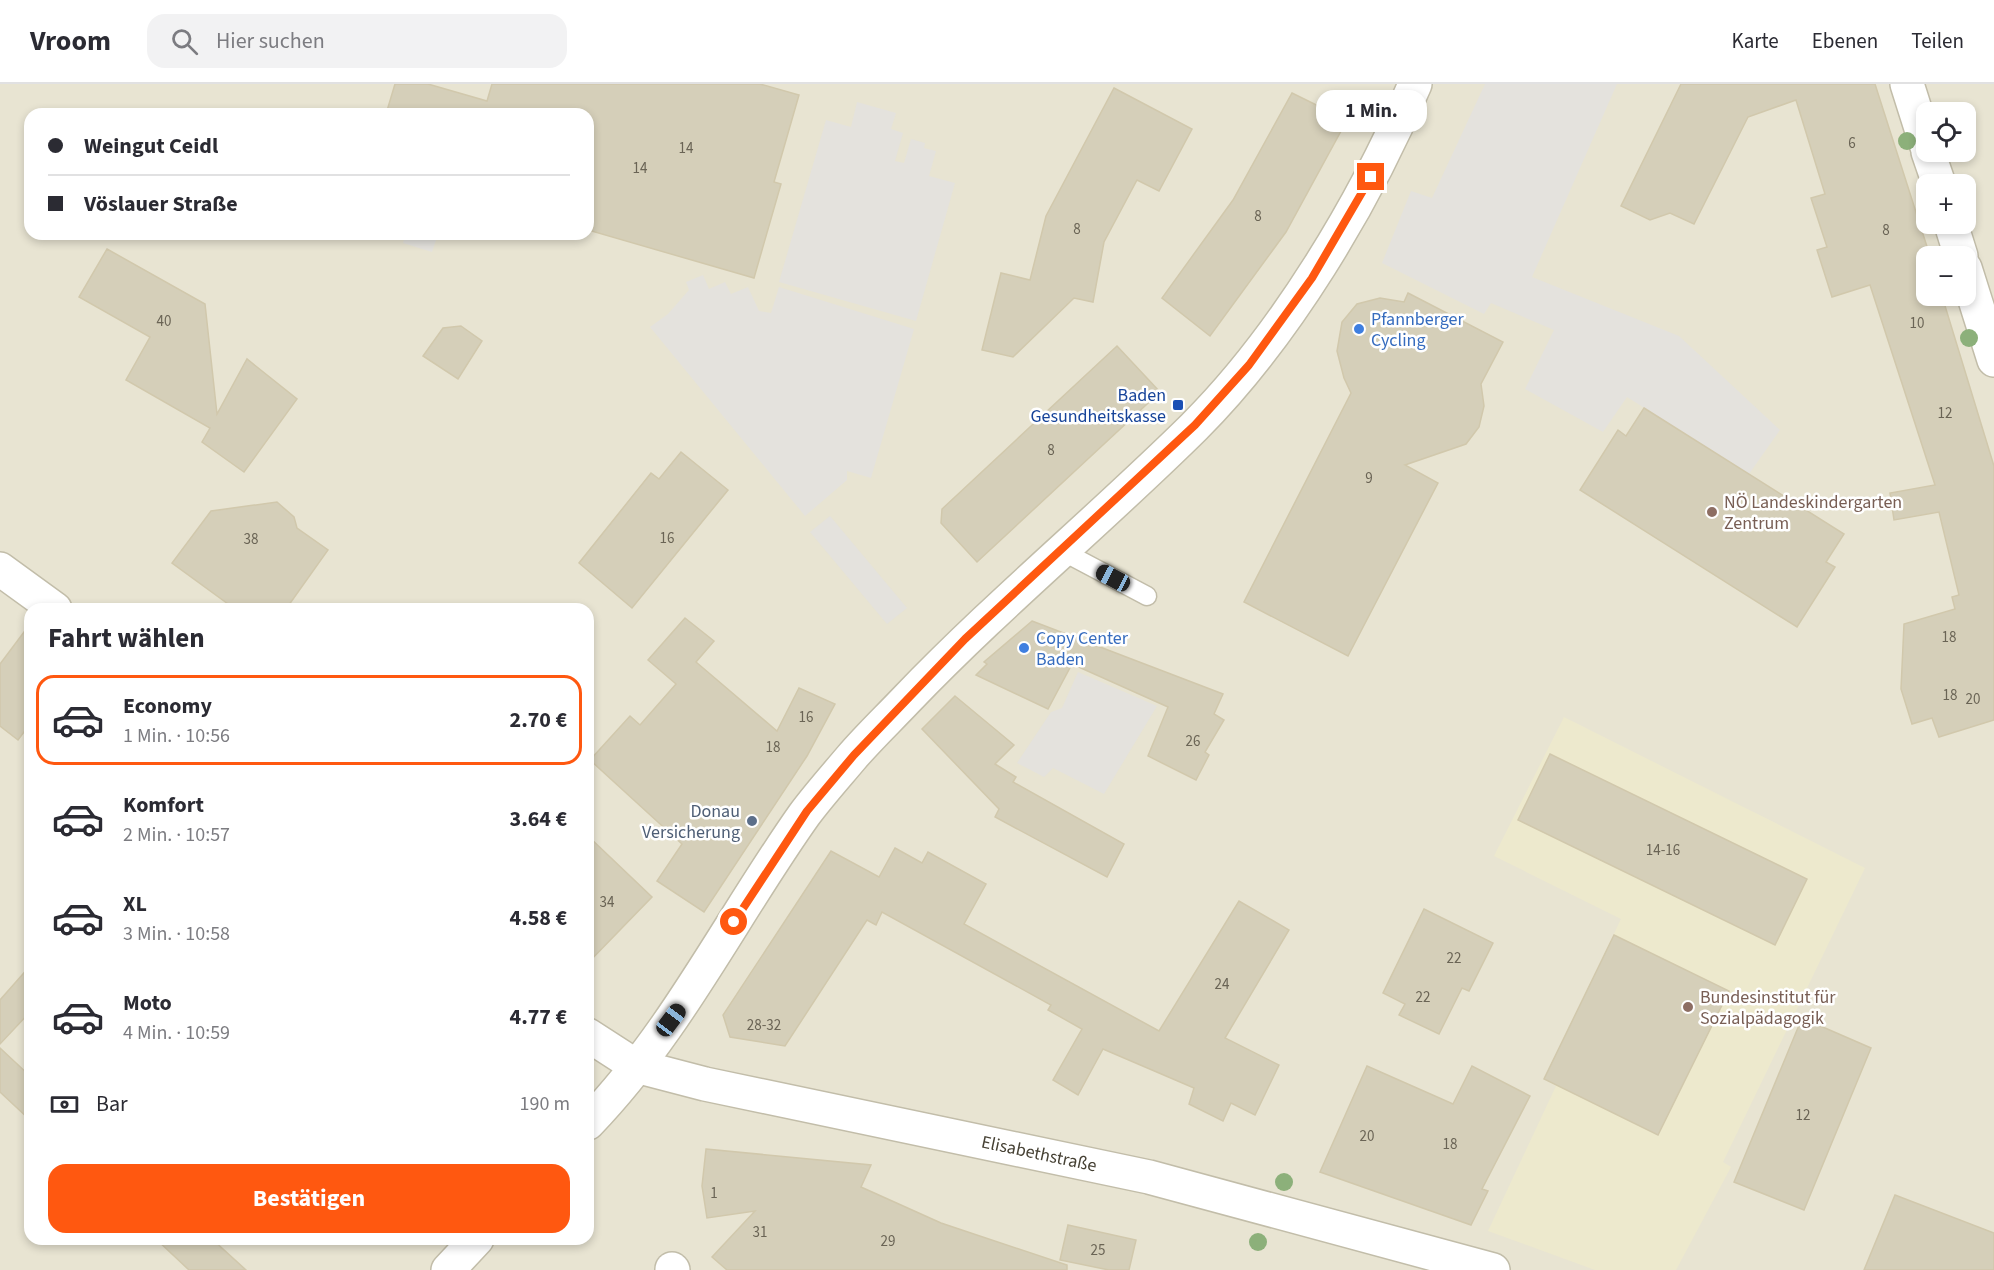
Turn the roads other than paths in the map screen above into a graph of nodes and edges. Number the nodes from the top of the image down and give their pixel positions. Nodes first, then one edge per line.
1 (1415, 84) edge
2 (1907, 84) edge
3 (1916, 112) edge
4 (1976, 303) edge
5 (1994, 360) edge
6 (1062, 551) junction
7 (0, 569) edge
8 (1147, 596) dead end
9 (47, 603) edge
10 (594, 1039) edge
11 (636, 1066) junction
12 (594, 1116) edge
13 (471, 1245) edge
14 (448, 1270) edge
15 (1493, 1270) edge

1 - 6 street
2 - 3 street
4 - 5 street
6 - 8 lane
6 - 11 street
7 - 9 street
10 - 11 street, Elisabethstraße
11 - 12 street
11 - 15 street, Elisabethstraße
13 - 14 street

